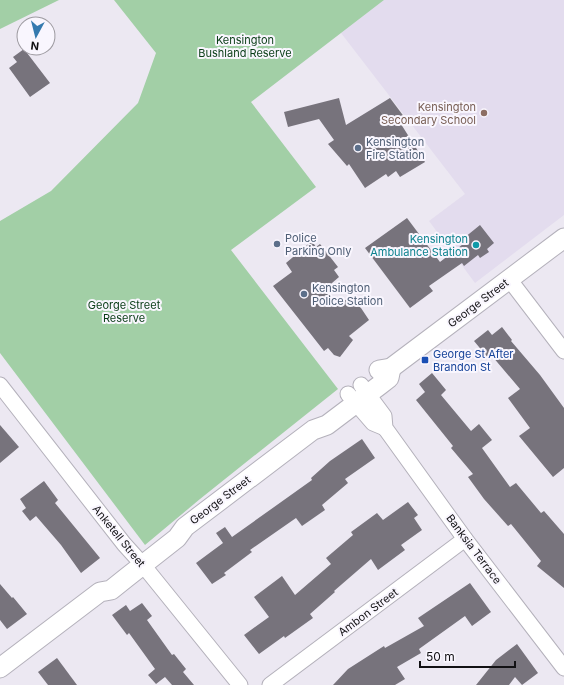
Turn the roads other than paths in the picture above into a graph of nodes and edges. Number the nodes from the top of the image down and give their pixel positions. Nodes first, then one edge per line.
1 (564, 238) edge
2 (509, 279) junction
3 (564, 351) edge
4 (0, 385) edge
5 (358, 394) junction
6 (465, 539) junction
7 (139, 561) junction
8 (0, 668) edge
9 (564, 668) edge
10 (240, 685) edge
11 (270, 685) edge

1 - 2 main road, George Street
2 - 3 street
2 - 5 main road, George Street
4 - 7 street, Anketell Street
5 - 6 street, Banksia Terrace
5 - 7 main road, George Street
6 - 9 street, Banksia Terrace
6 - 11 street, Ambon Street
7 - 8 main road, George Street
7 - 10 street, Anketell Street

